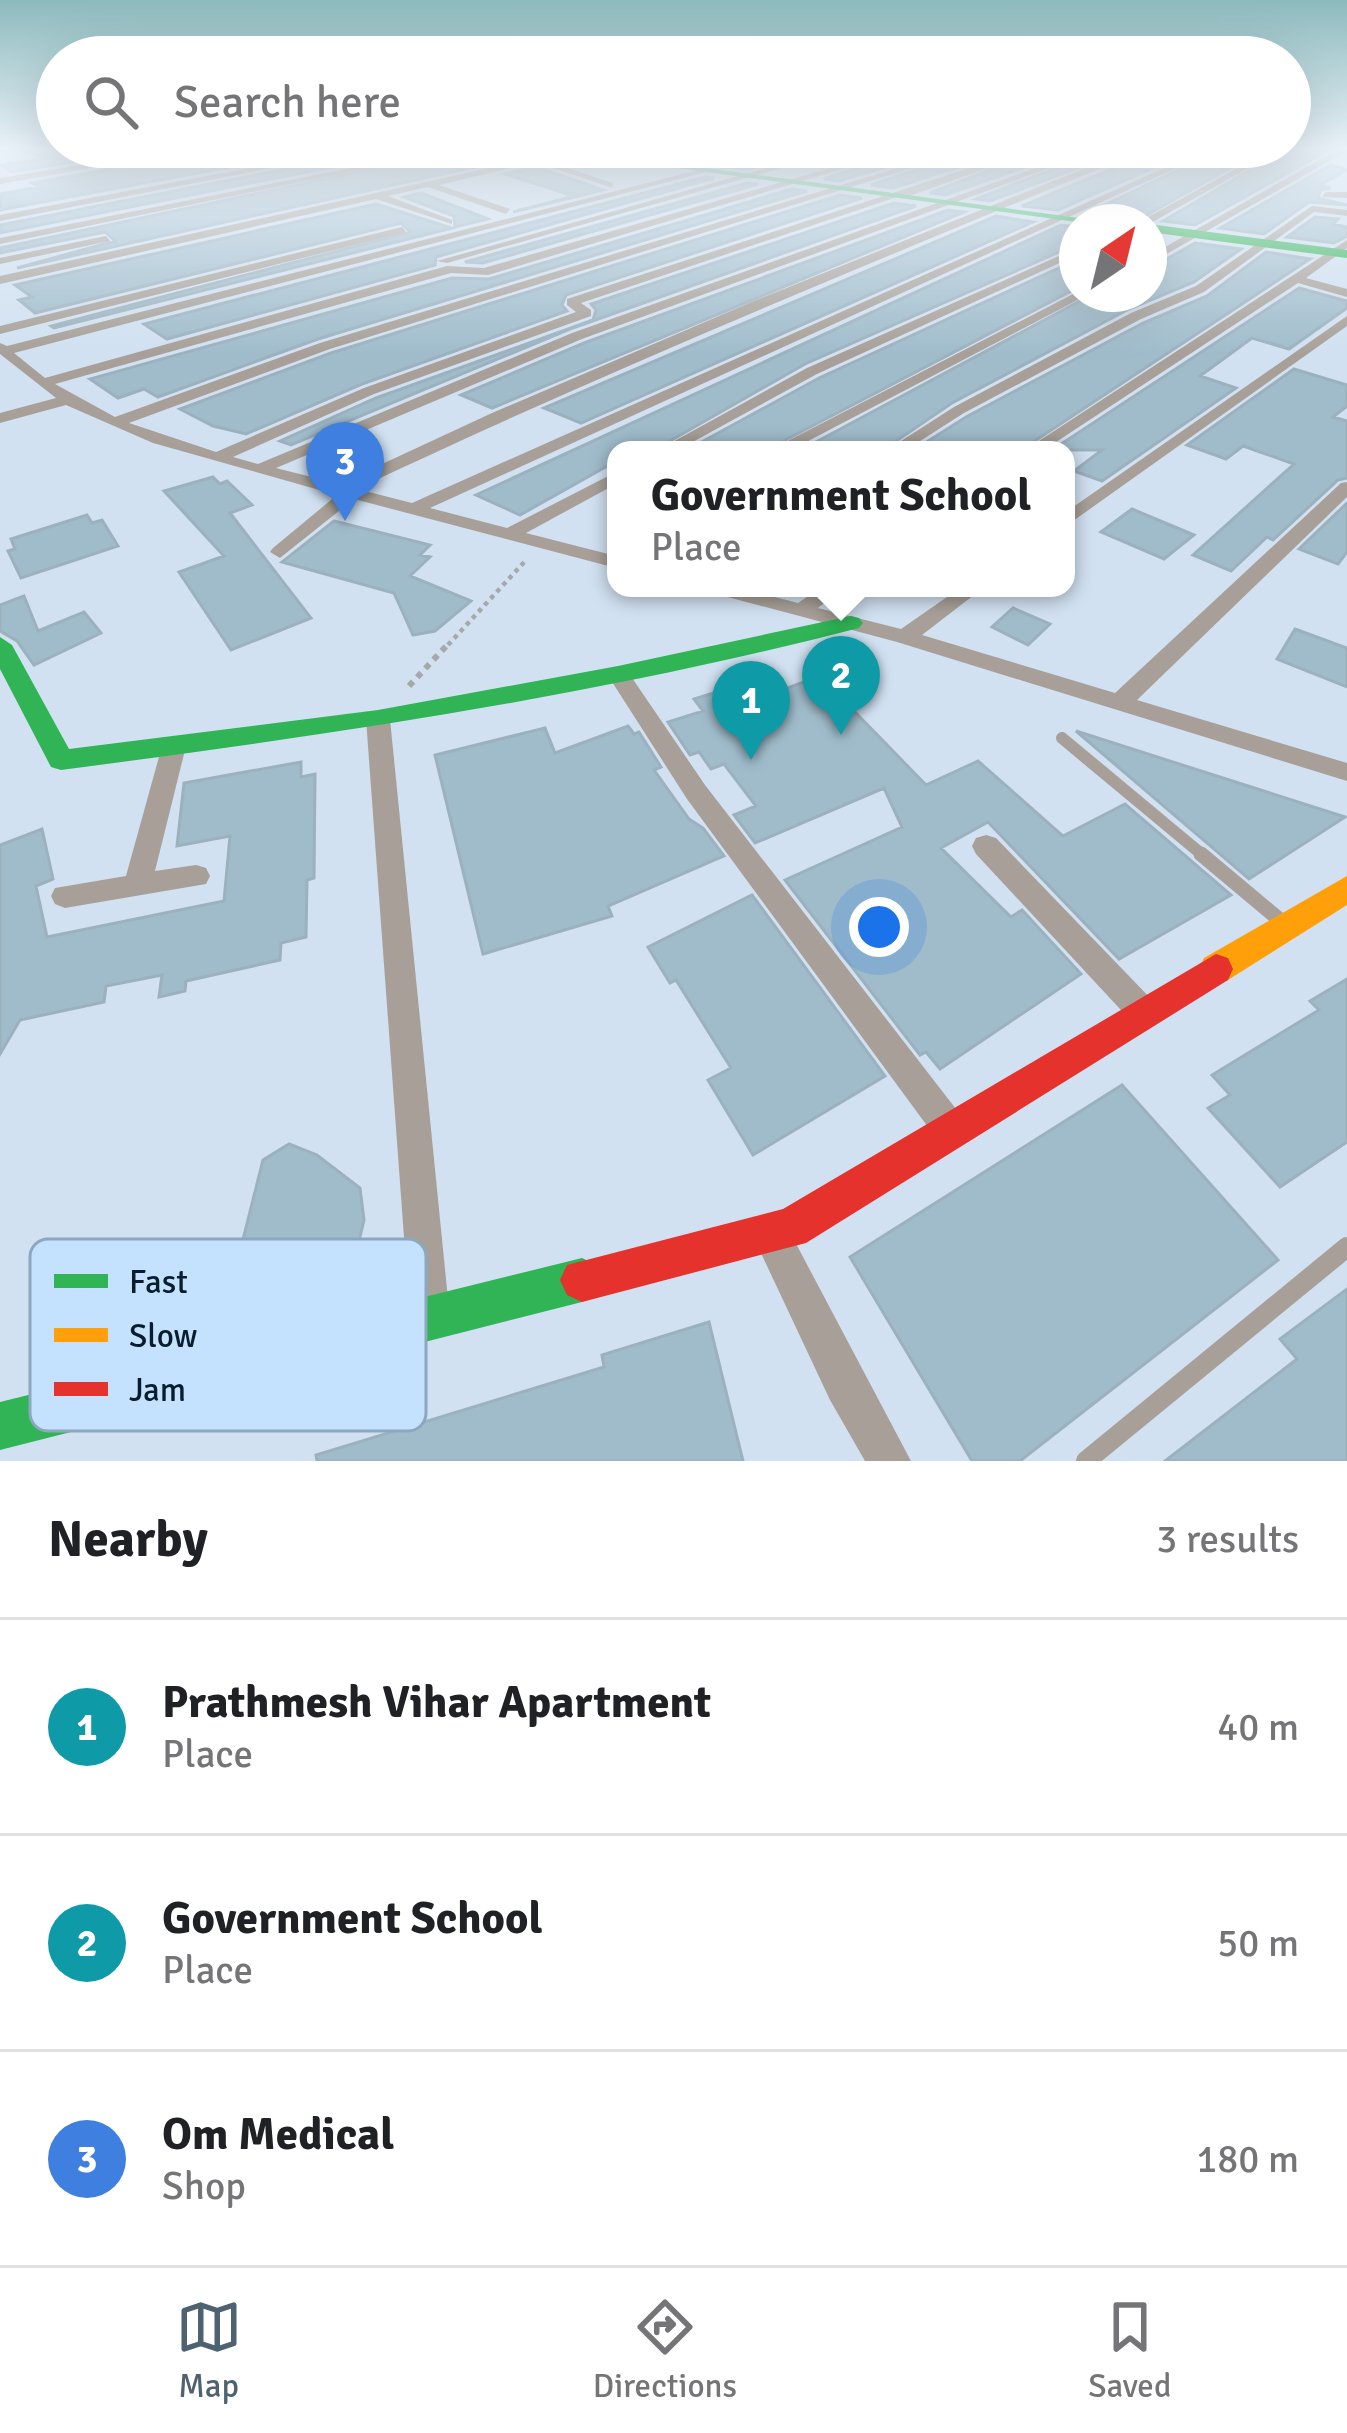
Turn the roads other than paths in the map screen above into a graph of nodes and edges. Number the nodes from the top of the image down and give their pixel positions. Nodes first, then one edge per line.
1 (129, 217) edge
2 (283, 217) edge
3 (334, 217) edge
4 (435, 217) edge
5 (524, 217) edge
6 (582, 217) edge
7 (676, 217) edge
8 (753, 217) edge
9 (830, 217) edge
10 (910, 217) edge
11 (975, 217) edge
12 (1231, 217) edge
13 (1300, 217) edge
14 (1059, 220) edge
15 (448, 222) dead end
16 (1167, 229) edge
17 (353, 230) dead end
18 (402, 230) dead end
19 (1201, 235) junction
20 (111, 238) dead end
21 (0, 241) edge
22 (1264, 243) junction
23 (1342, 250) edge
24 (1167, 252) edge
25 (1059, 259) edge
26 (0, 261) edge
27 (1298, 278) dead end
28 (0, 280) edge
29 (0, 293) edge
30 (1347, 293) edge
31 (1059, 306) edge
32 (0, 316) edge
33 (1347, 320) edge
34 (0, 330) edge
35 (2, 349) edge
36 (36, 379) junction
37 (71, 399) junction
38 (0, 418) edge
39 (119, 421) junction
40 (683, 441) edge
41 (796, 441) edge
42 (910, 441) edge
43 (1047, 441) edge
44 (217, 458) junction
45 (260, 469) junction
46 (607, 482) edge
47 (1347, 487) edge
48 (345, 491) junction
49 (413, 509) junction
50 (1075, 514) edge
51 (509, 534) junction
52 (607, 546) edge
53 (280, 552) dead end
54 (591, 555) junction
55 (607, 559) edge
56 (751, 597) edge
57 (820, 597) edge
58 (961, 597) edge
59 (802, 610) junction
60 (851, 623) junction
61 (905, 638) junction
62 (0, 645) edge
63 (618, 674) junction
64 (1119, 703) junction
65 (378, 719) junction
66 (1062, 738) dead end
67 (174, 746) junction
68 (1347, 772) edge
69 (986, 846) dead end
70 (196, 876) dead end
71 (137, 886) junction
72 (1347, 889) edge
73 (65, 896) dead end
74 (1287, 926) junction
75 (1144, 1013) junction
76 (951, 1130) junction
77 (770, 1234) junction
78 (423, 1239) edge
79 (1347, 1247) edge
80 (426, 1272) edge
81 (430, 1318) junction
82 (426, 1319) edge
83 (30, 1418) edge
84 (0, 1426) edge
85 (889, 1461) edge
86 (1086, 1461) edge

1 - 21 street
2 - 28 street
3 - 29 street
4 - 15 street
5 - 35 street
6 - 36 street
7 - 36 street
8 - 39 street
9 - 44 street
10 - 45 street
11 - 48 street
12 - 19 street
13 - 22 street
14 - 49 street
16 - 19 street
17 - 32 street
18 - 34 street
19 - 22 street
19 - 24 street
20 - 26 street
22 - 23 street
22 - 42 street
23 - 27 street
25 - 40 street
30 - 43 street
31 - 41 street
33 - 50 street
35 - 36 street
36 - 37 street
37 - 38 street
37 - 39 street
39 - 44 street
44 - 45 street
45 - 48 street
46 - 51 street
47 - 64 street
48 - 49 street
48 - 53 street
49 - 51 street
51 - 54 street
52 - 54 street
54 - 55 street
56 - 59 street
57 - 59 street
58 - 61 street
59 - 60 street
60 - 61 street
60 - 63 street
61 - 64 street
62 - 67 street
63 - 65 street
63 - 76 street
64 - 68 street
65 - 67 street
65 - 78 street
66 - 74 lane
67 - 71 street
69 - 75 street
70 - 71 street
71 - 73 street
72 - 74 street
74 - 75 street
75 - 76 street
76 - 77 street
77 - 81 street
77 - 85 street
79 - 86 lane
80 - 81 street
81 - 82 street
83 - 84 street

